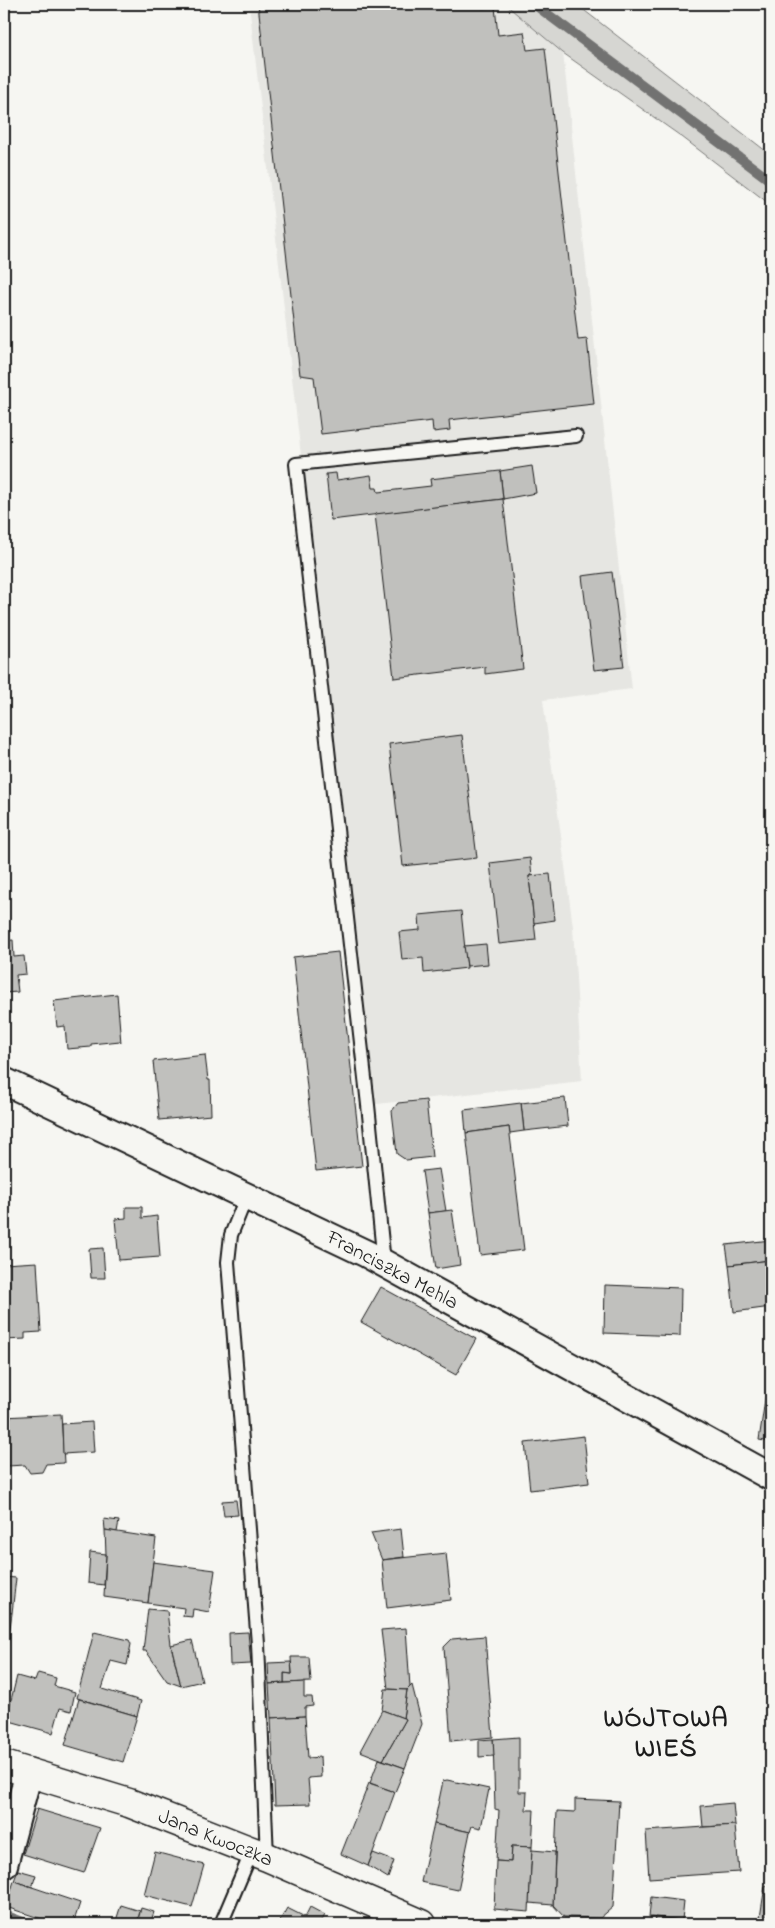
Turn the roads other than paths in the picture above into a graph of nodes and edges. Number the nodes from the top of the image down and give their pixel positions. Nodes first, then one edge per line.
1 (576, 436) dead end
2 (4, 1081) edge
3 (247, 1195) junction
4 (384, 1263) junction
5 (771, 1477) edge
6 (16, 1769) edge
7 (259, 1854) junction
8 (4, 1865) edge
9 (221, 1924) edge
10 (422, 1924) edge

1 - 4 lane
2 - 3 street, Franciszka Mehla
3 - 4 street, Franciszka Mehla
3 - 7 lane
4 - 5 street, Franciszka Mehla
6 - 7 street, Jana Kwoczka
6 - 8 street
7 - 9 lane
7 - 10 street, Jana Kwoczka

